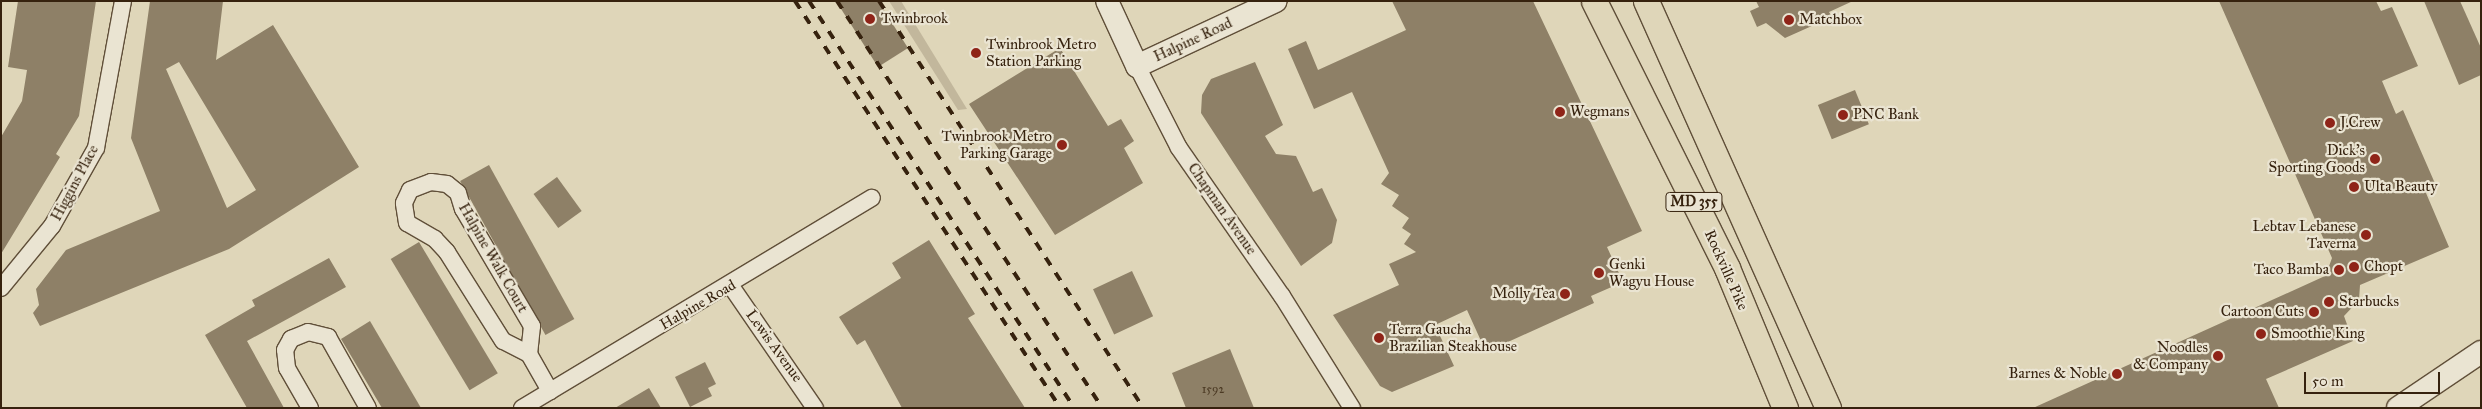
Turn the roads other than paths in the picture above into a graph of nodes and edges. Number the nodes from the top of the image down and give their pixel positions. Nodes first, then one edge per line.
1 (123, 1) edge
2 (1107, 1) edge
3 (1276, 1) edge
4 (1594, 1) edge
5 (1646, 1) edge
6 (1137, 66) junction
7 (872, 198) dead end
8 (731, 286) junction
9 (1, 288) edge
10 (2481, 352) edge
11 (529, 354) junction
12 (550, 391) junction
13 (310, 408) edge
14 (368, 408) edge
15 (522, 408) edge
16 (815, 408) edge
17 (1352, 408) edge
18 (1785, 408) edge
19 (1828, 408) edge
20 (2398, 408) edge

1 - 9 street, Higgins Place
2 - 6 street, Chapman Avenue
3 - 6 street, Halpine Road
4 - 18 main road, Rockville Pike / MD 355
5 - 19 main road, MD 355
6 - 17 street, Chapman Avenue
7 - 8 street, Halpine Road
8 - 12 street, Halpine Road
8 - 16 street, Lewis Avenue
10 - 20 street
11 - 11 street, Halpine Walk Court
11 - 12 street
12 - 15 street, Halpine Road
13 - 14 street

